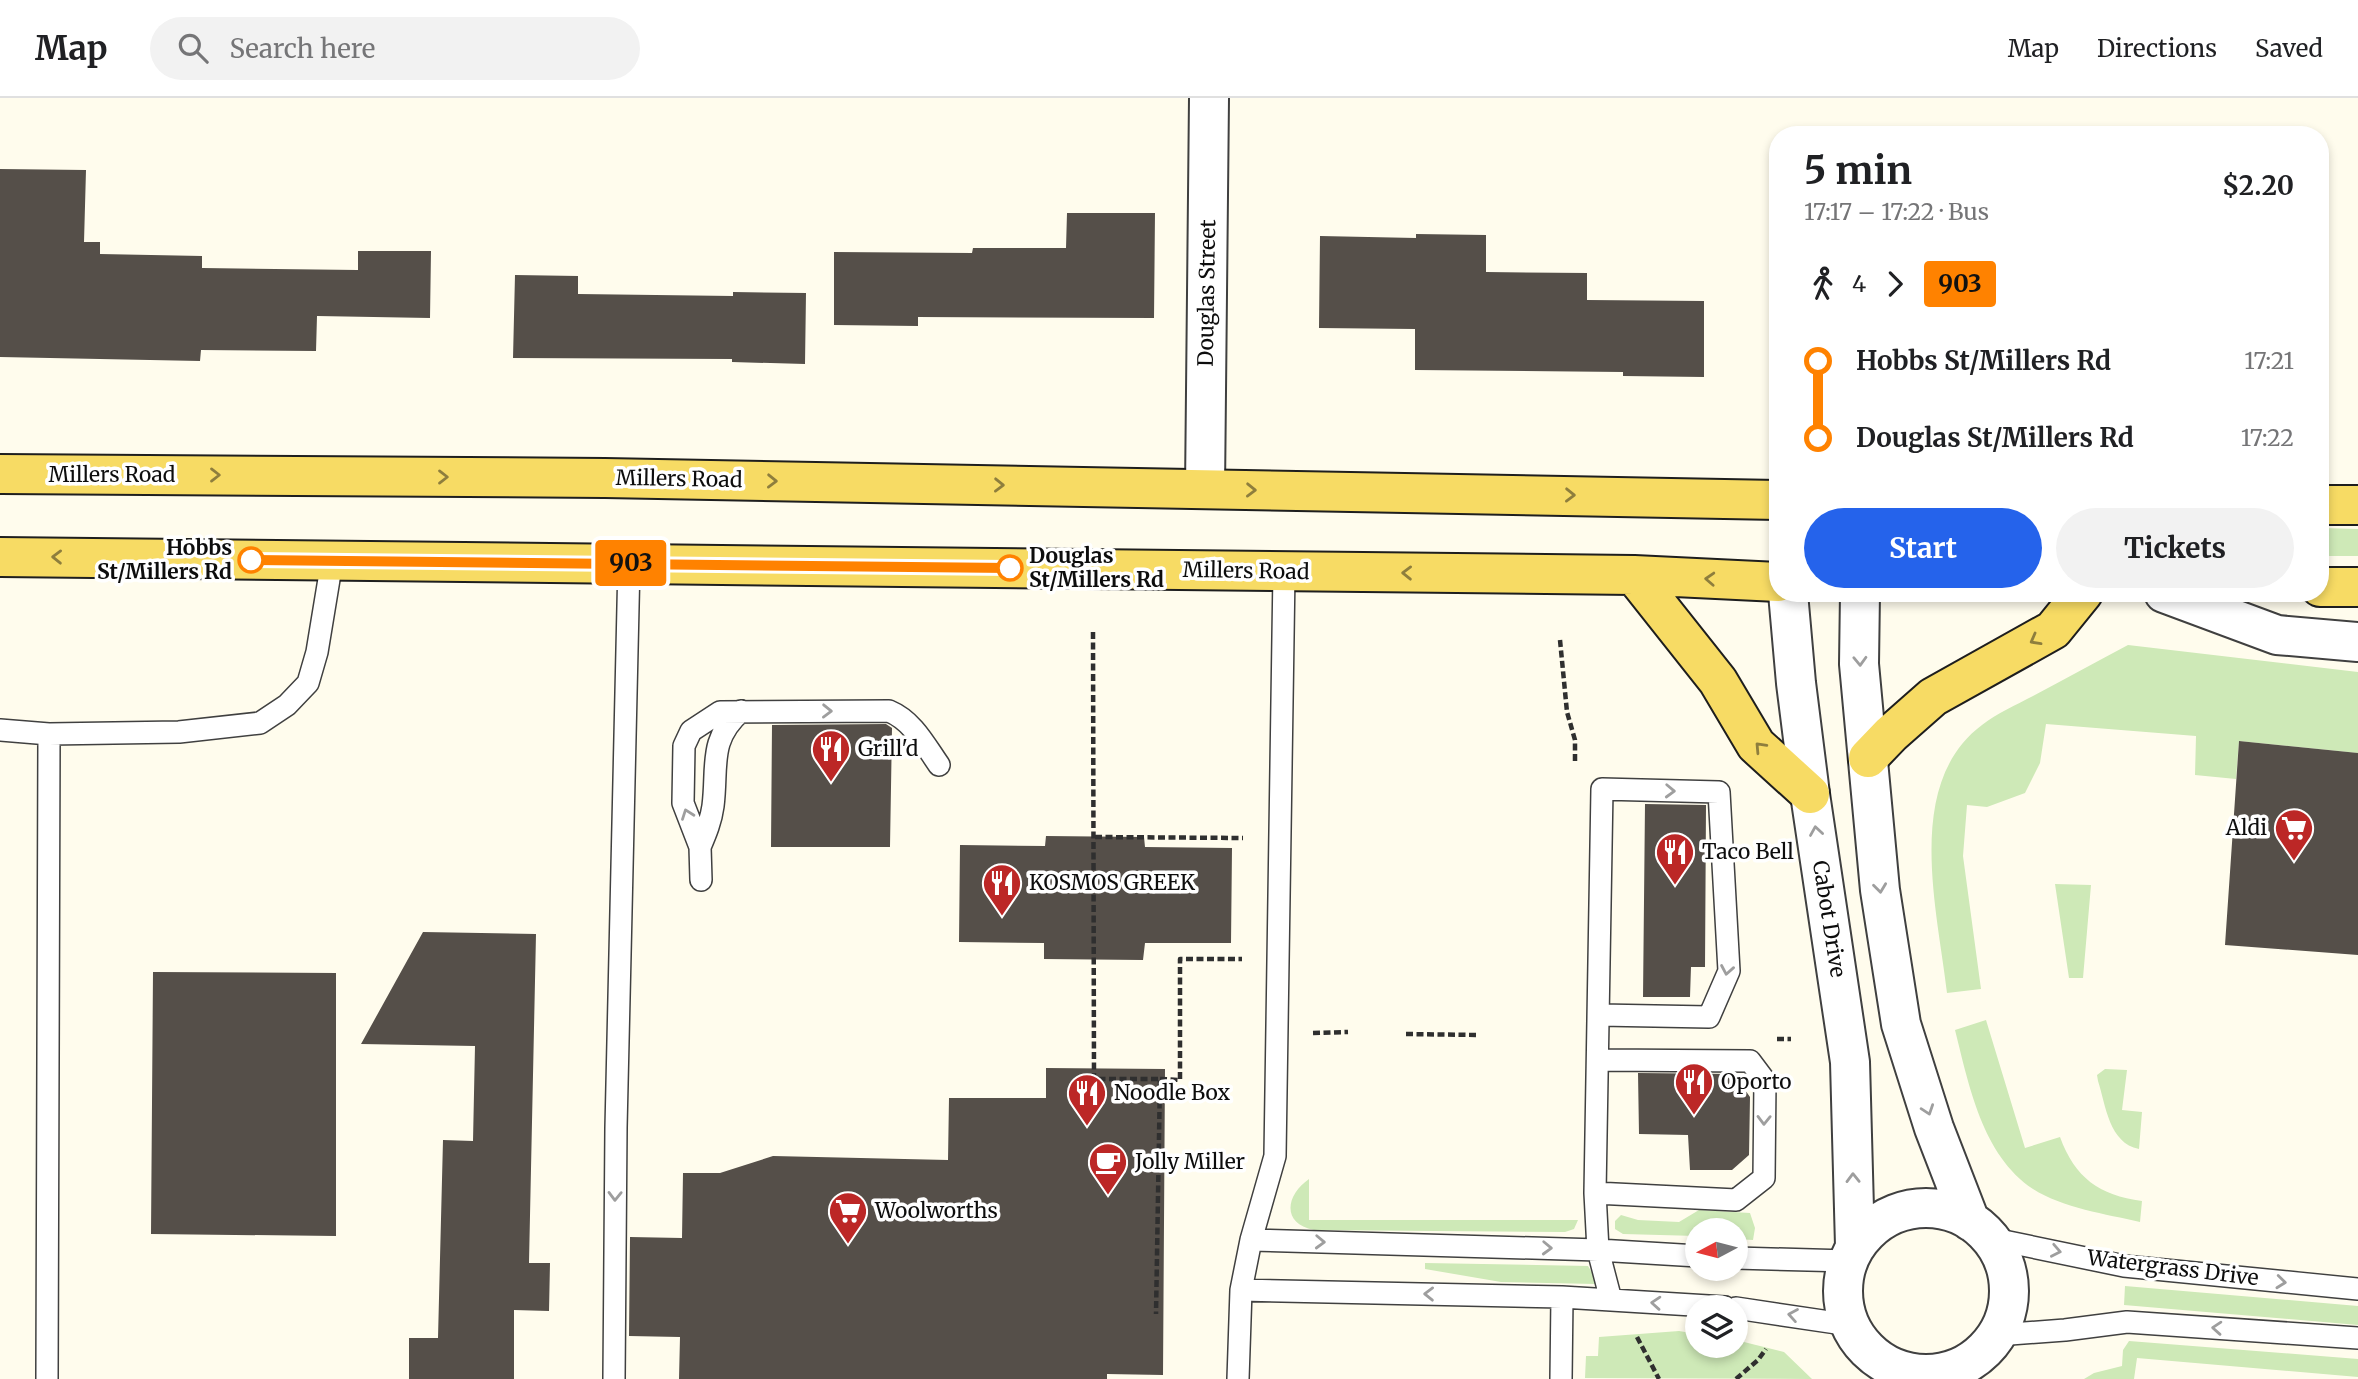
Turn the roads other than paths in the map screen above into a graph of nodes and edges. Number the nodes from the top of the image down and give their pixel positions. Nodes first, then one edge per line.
1 (1209, 98) edge
2 (0, 474) edge
3 (1205, 489) junction
4 (1769, 500) edge
5 (2329, 505) edge
6 (2358, 505) edge
7 (0, 556) edge
8 (332, 561) junction
9 (629, 563) junction
10 (1284, 572) junction
11 (1634, 575) junction
12 (1769, 582) edge
13 (2329, 587) edge
14 (2358, 587) edge
15 (1789, 602) edge
16 (1860, 602) edge
17 (2076, 602) edge
18 (2188, 602) edge
19 (2358, 642) edge
20 (741, 711) junction
21 (0, 730) edge
22 (48, 734) junction
23 (1868, 758) junction
24 (939, 765) dead end
25 (1810, 794) junction
26 (700, 847) junction
27 (701, 880) dead end
28 (1600, 1015) junction
29 (1599, 1060) junction
30 (1595, 1193) junction
31 (1980, 1229) junction
32 (1251, 1240) junction
33 (1598, 1250) junction
34 (1852, 1254) junction
35 (1685, 1255) edge
36 (1748, 1258) edge
37 (2358, 1289) edge
38 (1241, 1290) junction
39 (1562, 1297) junction
40 (1611, 1300) junction
41 (1685, 1305) edge
42 (1748, 1310) edge
43 (1850, 1325) junction
44 (2358, 1339) edge
45 (1994, 1353) edge
46 (1890, 1372) edge
47 (47, 1379) edge
48 (614, 1379) edge
49 (1238, 1379) edge
50 (1561, 1379) edge

1 - 3 street, Douglas Street
2 -> 3 main road, Millers Road
3 -> 4 main road, Millers Road
5 - 6 main road
8 -> 7 main road, Millers Road
8 - 9 main road, Millers Road
8 - 22 lane
9 - 10 main road, Millers Road
9 -> 48 lane
11 -> 10 main road, Millers Road
10 - 32 lane
12 -> 11 main road, Millers Road
25 -> 11 main road
13 - 14 main road
15 - 25 street, Cabot Drive
16 -> 23 street
17 -> 23 main road
18 - 19 street
20 -> 24 lane
20 - 26 lane
26 -> 20 lane
21 - 22 lane
22 - 47 lane
23 -> 31 street
34 -> 25 street, Cabot Drive
26 - 27 lane
28 -> 28 lane
28 - 29 lane
29 - 30 lane
29 -> 30 lane
30 - 33 lane
31 - 34 street
31 -> 37 lane, Watergrass Drive
31 - 45 street
32 -> 33 lane
32 - 38 lane
33 - 35 lane
33 - 40 lane
34 - 36 lane
34 - 43 street
39 -> 38 lane
38 - 49 lane
39 - 40 lane
39 - 50 lane
41 -> 40 lane
43 -> 42 lane
43 - 46 street
44 -> 45 lane
45 - 46 street

